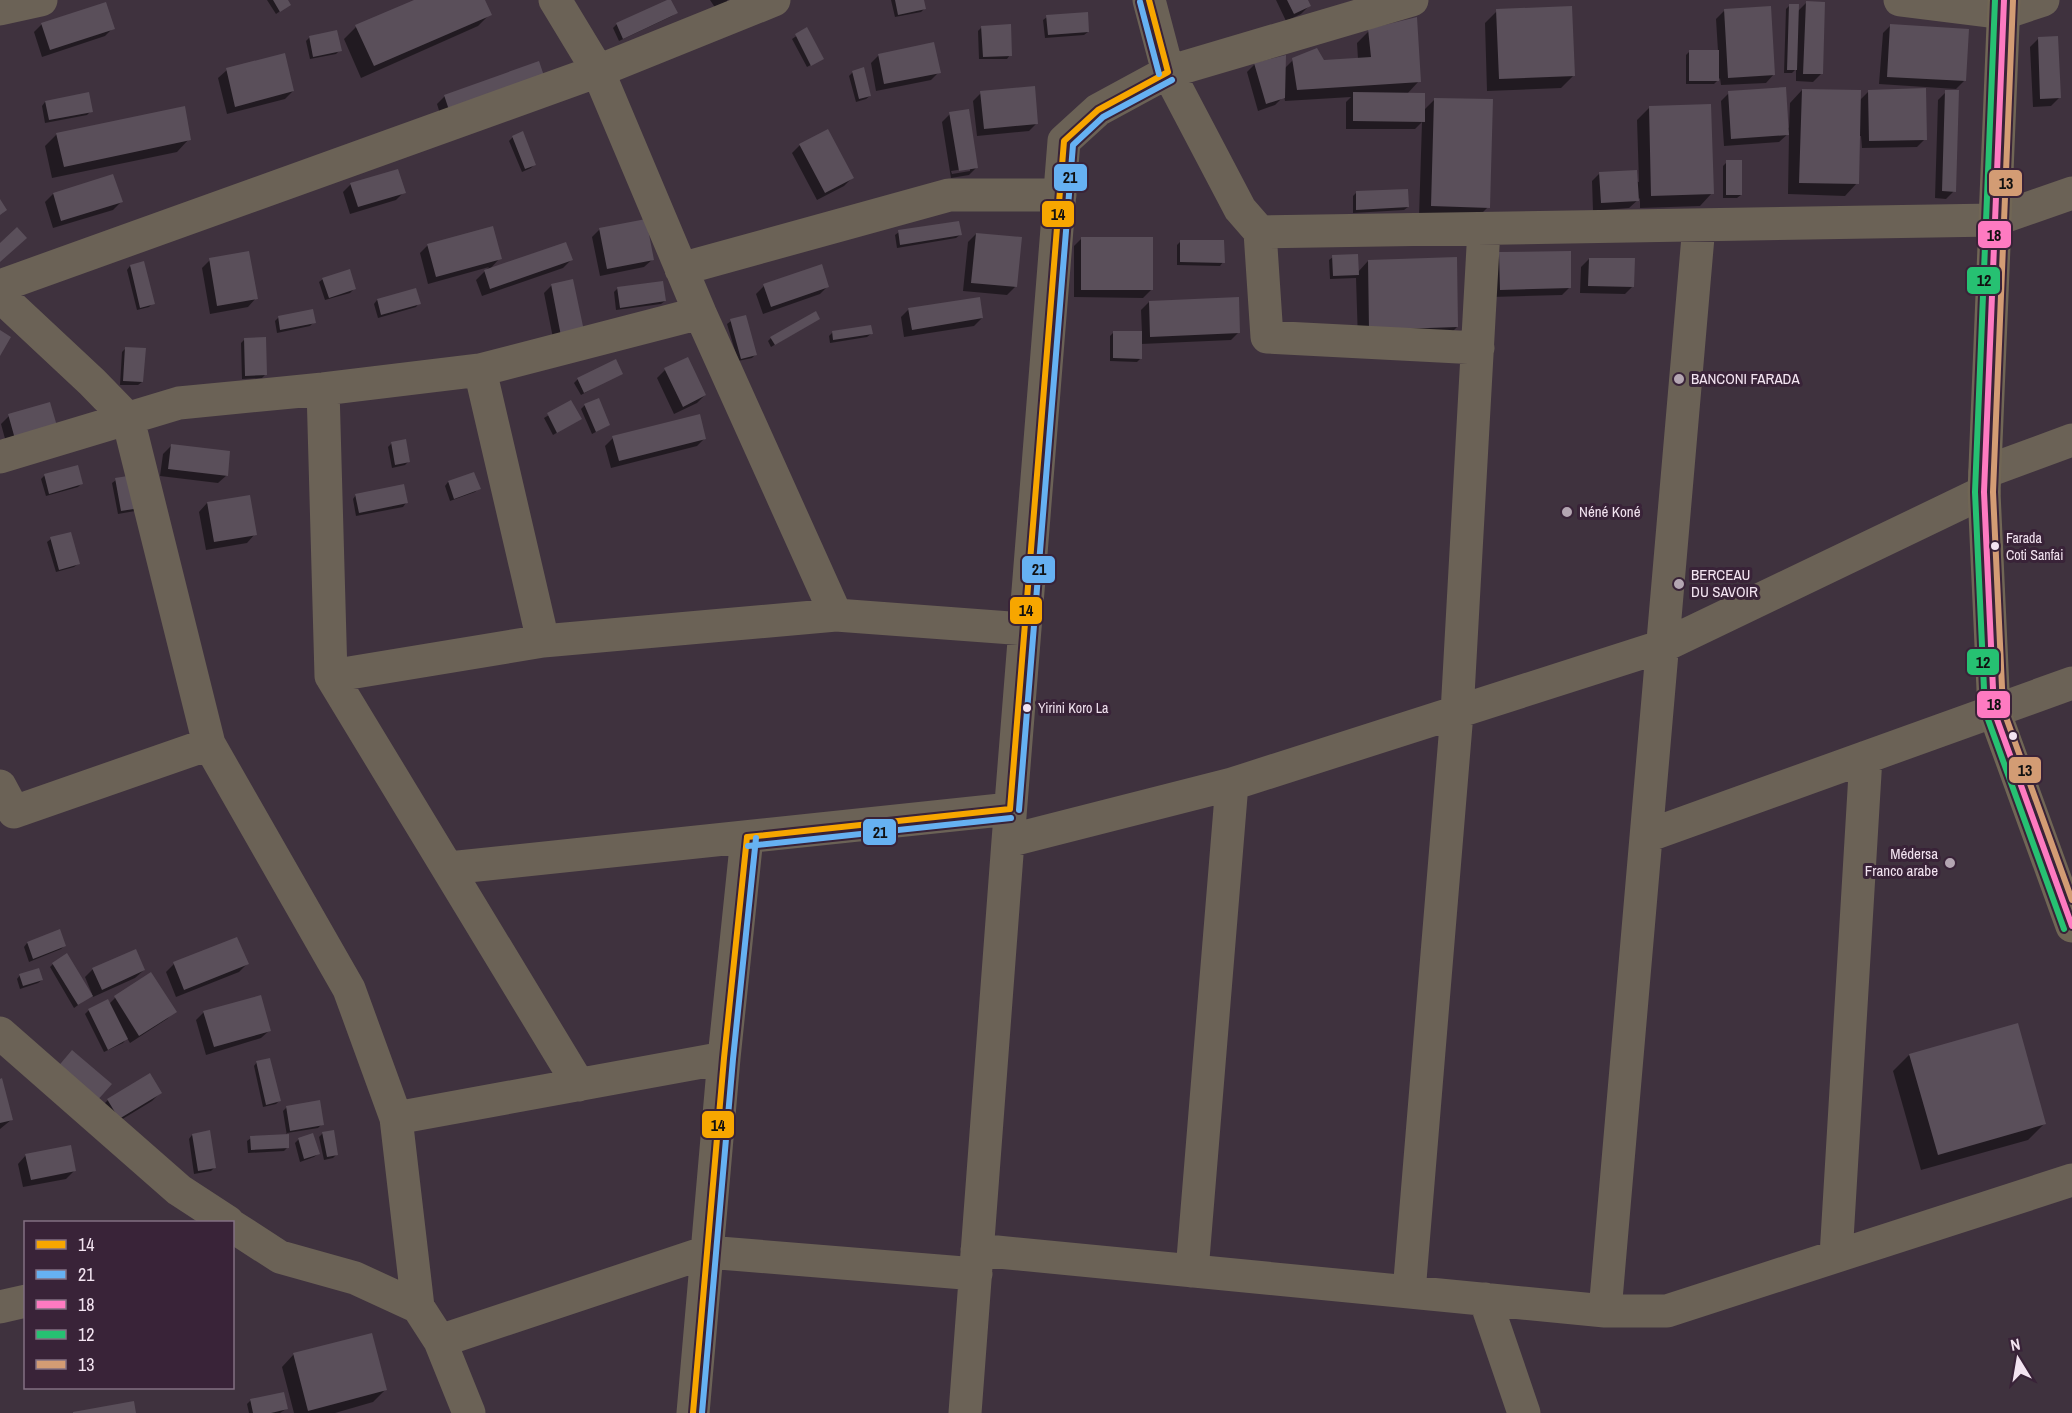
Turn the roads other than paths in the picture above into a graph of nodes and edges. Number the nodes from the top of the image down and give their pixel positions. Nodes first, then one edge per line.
1 (41, 0) edge
2 (555, 0) edge
3 (774, 0) edge
4 (1149, 0) edge
5 (1412, 0) edge
6 (1900, 0) edge
7 (2043, 0) edge
8 (2004, 7) edge
9 (0, 9) edge
10 (598, 71) junction
11 (1168, 72) junction
12 (2072, 193) edge
13 (1060, 195) junction
14 (1995, 220) junction
15 (1699, 225) junction
16 (1484, 229) junction
17 (1260, 232) junction
18 (681, 269) junction
19 (0, 286) edge
20 (0, 296) edge
21 (700, 313) junction
22 (1478, 348) junction
23 (480, 370) junction
24 (323, 389) junction
25 (128, 419) junction
26 (2072, 440) edge
27 (0, 457) edge
28 (1984, 482) junction
29 (836, 615) junction
30 (1024, 629) junction
31 (543, 641) junction
32 (1664, 646) junction
33 (331, 676) junction
34 (2072, 683) edge
35 (1994, 711) junction
36 (1457, 713) junction
37 (209, 744) junction
38 (1866, 757) junction
39 (1232, 784) junction
40 (0, 786) edge
41 (1009, 825) junction
42 (1647, 836) junction
43 (747, 837) junction
44 (449, 868) junction
45 (2072, 926) edge
46 (0, 1033) edge
47 (723, 1058) junction
48 (579, 1085) junction
49 (396, 1118) junction
50 (2072, 1180) edge
51 (226, 1221) edge
52 (234, 1229) edge
53 (247, 1248) edge
54 (706, 1252) junction
55 (1836, 1256) junction
56 (977, 1262) junction
57 (1192, 1271) junction
58 (1409, 1292) junction
59 (1485, 1299) junction
60 (24, 1301) edge
61 (0, 1307) edge
62 (418, 1307) junction
63 (1605, 1311) junction
64 (440, 1341) junction
65 (469, 1413) edge
66 (693, 1413) edge
67 (965, 1413) edge
68 (1524, 1413) edge

1 - 9 street
2 - 10 street
3 - 10 street
4 - 11 street
5 - 11 street
6 - 8 street
7 - 8 street
8 - 14 main road
10 - 18 street
10 - 19 street
11 - 13 street
11 - 17 street
12 - 14 street
13 - 18 street
13 - 30 street
14 - 15 street
14 - 28 main road
15 - 16 street
15 - 32 street
16 - 17 street
16 - 22 street
17 - 22 street
18 - 21 street
20 - 25 street
21 - 23 street
21 - 29 street
22 - 36 street
23 - 24 street
23 - 31 street
24 - 25 street
24 - 33 street
25 - 27 street
25 - 37 street
26 - 28 street
28 - 32 street
28 - 35 main road
29 - 30 street
29 - 31 street
30 - 41 street
31 - 33 street
32 - 36 street
32 - 42 street
33 - 44 street
34 - 35 street
35 - 38 street
35 - 45 main road
36 - 39 street
36 - 58 street
37 - 40 street
37 - 49 street
38 - 42 street
38 - 55 street
39 - 41 street
39 - 57 street
41 - 43 street
41 - 56 street
42 - 63 street
43 - 44 street
43 - 47 street
44 - 48 street
46 - 51 street
47 - 48 street
47 - 54 street
48 - 49 street
49 - 62 street
50 - 55 street
52 - 53 street
53 - 62 street
54 - 56 street
54 - 64 street
54 - 66 street
55 - 63 street
56 - 57 street
56 - 67 street
57 - 58 street
58 - 59 street
59 - 63 street
59 - 68 street
60 - 61 street
62 - 64 street
64 - 65 street

